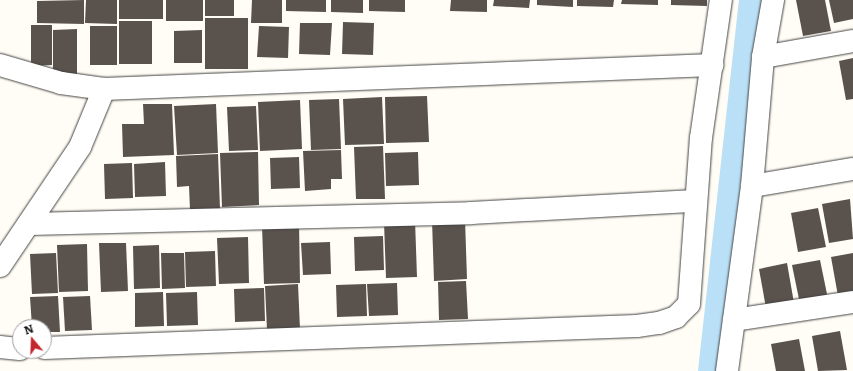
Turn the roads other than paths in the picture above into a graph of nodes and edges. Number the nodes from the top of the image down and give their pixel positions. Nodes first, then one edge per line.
1 (721, 0) edge
2 (773, 0) edge
3 (853, 41) edge
4 (763, 57) junction
5 (0, 65) edge
6 (713, 65) junction
7 (104, 89) junction
8 (853, 169) edge
9 (752, 186) junction
10 (695, 201) junction
11 (30, 224) junction
12 (0, 266) edge
13 (853, 302) edge
14 (734, 320) junction
15 (0, 347) edge
16 (12, 348) edge
17 (52, 348) edge
18 (727, 371) edge

1 - 6 street
2 - 4 street
3 - 4 street
4 - 9 street
5 - 7 street
6 - 7 street
6 - 10 street
7 - 11 street
8 - 9 street
9 - 14 street
10 - 11 street
10 - 17 street
11 - 12 street
13 - 14 street
14 - 18 street
15 - 16 street

